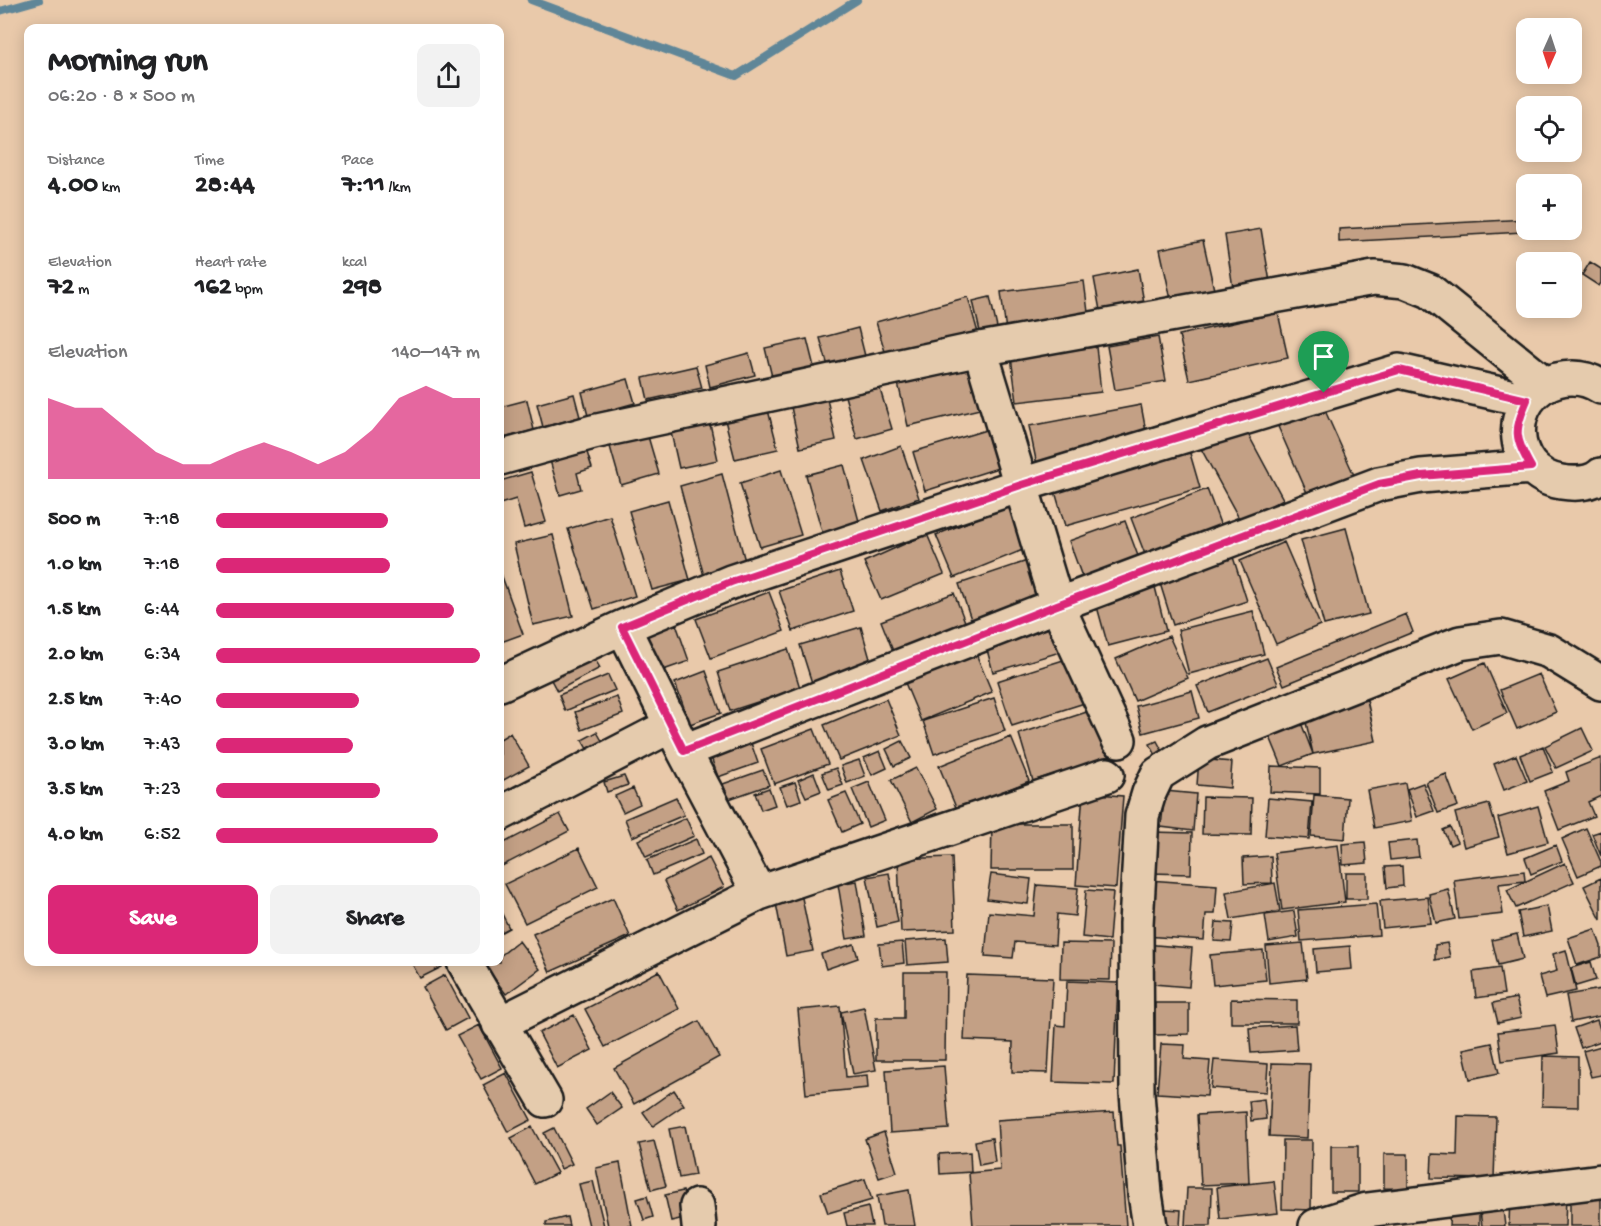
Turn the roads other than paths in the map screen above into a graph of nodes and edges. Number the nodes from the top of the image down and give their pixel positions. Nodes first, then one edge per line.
1 (980, 349) junction
2 (1601, 387) edge
3 (1536, 392) junction
4 (504, 457) edge
5 (1531, 467) junction
6 (1601, 475) edge
7 (1021, 485) junction
8 (1057, 605) junction
9 (622, 627) junction
10 (504, 682) edge
11 (1601, 683) edge
12 (678, 738) junction
13 (1119, 740) dead end
14 (1107, 776) dead end
15 (504, 812) edge
16 (759, 893) junction
17 (466, 966) edge
18 (499, 1024) junction
19 (545, 1100) dead end
20 (1601, 1181) edge
21 (1150, 1226) edge
22 (1316, 1226) edge

1 - 3 street
1 - 4 street
1 - 7 street
2 - 3 street
3 - 5 street
3 - 7 street
5 - 6 street
5 - 8 street
7 - 8 street
7 - 9 street
8 - 12 street
8 - 13 street
9 - 10 street
9 - 12 street
11 - 21 street
12 - 15 street
12 - 16 street
14 - 16 street
16 - 18 street
17 - 18 street
18 - 19 street
20 - 22 street

